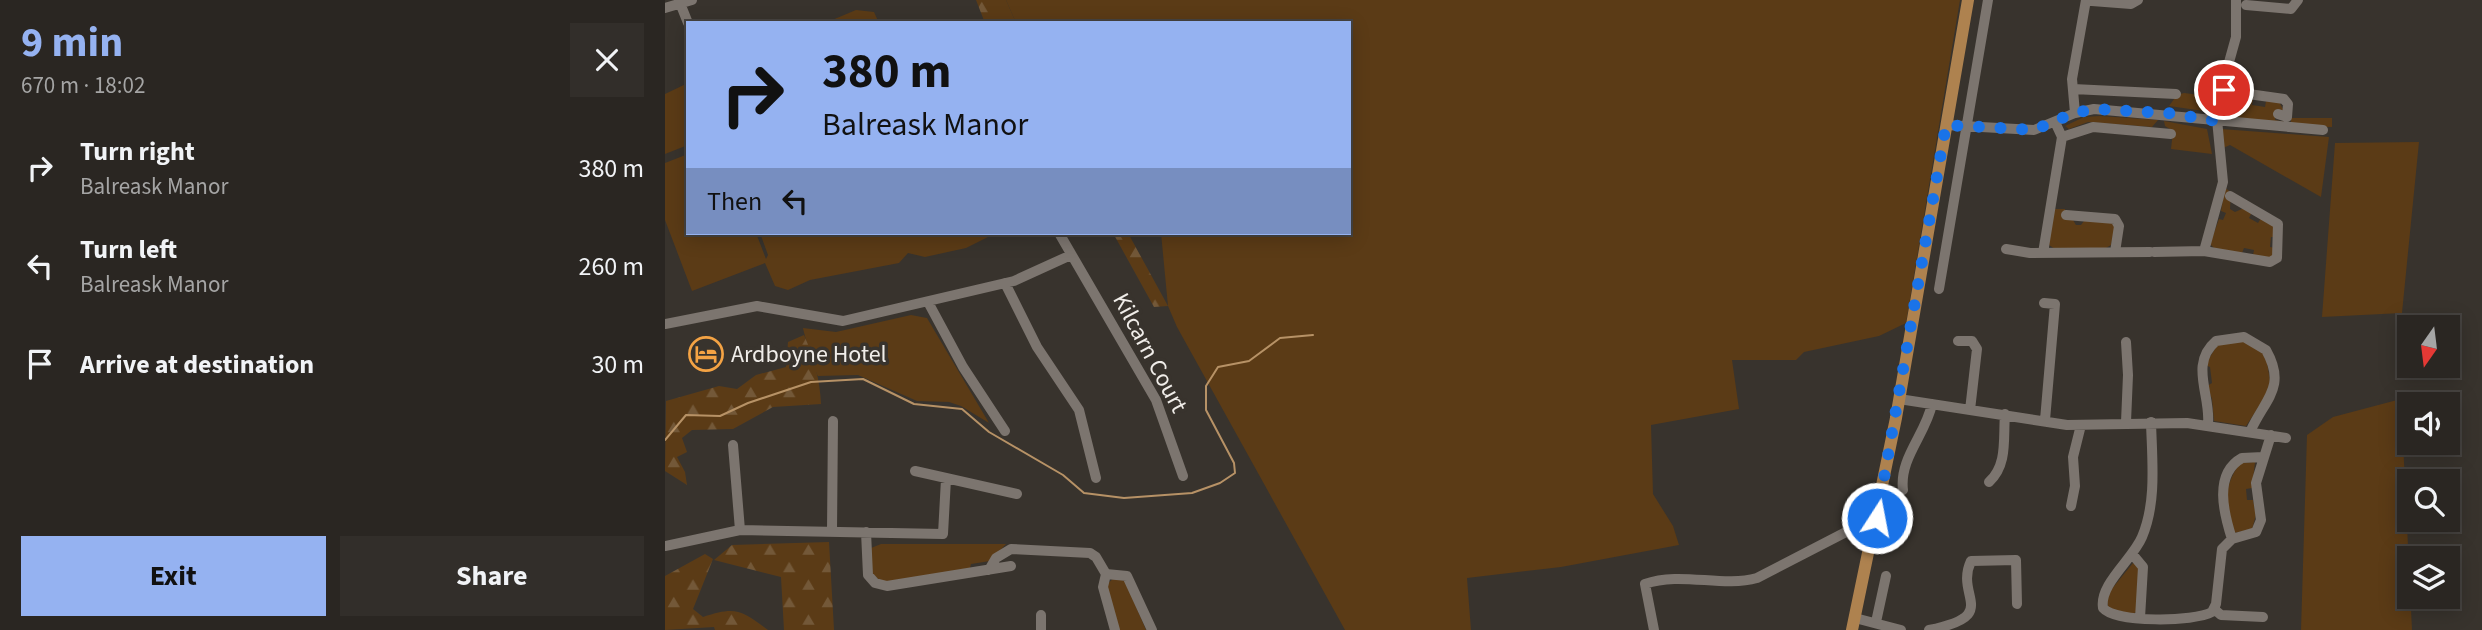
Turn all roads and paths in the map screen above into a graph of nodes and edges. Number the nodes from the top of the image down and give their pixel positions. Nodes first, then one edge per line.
1 (692, 0) edge
2 (1968, 0) edge
3 (1988, 0) edge
4 (2138, 0) edge
5 (2298, 0) edge
6 (2089, 1) edge
7 (2241, 2) edge
8 (680, 3) junction
9 (665, 8) edge
10 (687, 21) edge
11 (2073, 89) junction
12 (2220, 90) junction
13 (2166, 106) dead end
14 (2074, 113) junction
15 (2278, 114) dead end
16 (2216, 121) junction
17 (2055, 122) junction
18 (1946, 125) junction
19 (1967, 126) junction
20 (2323, 130) dead end
21 (2171, 134) dead end
22 (2062, 137) junction
23 (2229, 196) dead end
24 (2066, 215) dead end
25 (1060, 235) edge
26 (2006, 249) dead end
27 (2204, 251) junction
28 (2115, 252) junction
29 (2043, 253) junction
30 (1071, 255) junction
31 (1005, 283) junction
32 (1939, 289) dead end
33 (927, 302) junction
34 (2044, 303) dead end
35 (665, 324) edge
36 (1958, 341) dead end
37 (2126, 342) dead end
38 (1899, 399) junction
39 (1932, 404) junction
40 (1970, 410) junction
41 (2005, 414) junction
42 (2045, 420) junction
43 (834, 421) dead end
44 (2126, 422) junction
45 (2151, 422) junction
46 (2208, 424) junction
47 (2081, 425) junction
48 (2251, 430) junction
49 (1005, 431) dead end
50 (2271, 435) junction
51 (2287, 438) dead end
52 (733, 444) dead end
53 (2263, 457) junction
54 (915, 471) dead end
55 (1183, 477) dead end
56 (1096, 478) dead end
57 (946, 479) junction
58 (1989, 482) dead end
59 (1903, 490) dead end
60 (1017, 494) dead end
61 (1880, 500) junction
62 (2071, 506) dead end
63 (740, 530) junction
64 (832, 531) junction
65 (866, 532) junction
66 (2232, 539) junction
67 (665, 546) edge
68 (2133, 555) junction
69 (1011, 566) dead end
70 (989, 570) junction
71 (1106, 574) junction
72 (1886, 576) dead end
73 (2017, 604) dead end
74 (2214, 609) junction
75 (1041, 615) dead end
76 (2263, 617) dead end
77 (2140, 618) junction
78 (1876, 622) junction
79 (1854, 624) edge
80 (1041, 630) edge
81 (1115, 630) edge
82 (1151, 630) edge
83 (1654, 630) edge
84 (1901, 630) edge
85 (1929, 630) edge

1 - 8 street
2 - 18 main road
3 - 19 street
4 - 6 street
5 - 7 street
6 - 11 street
7 - 12 street
8 - 9 street
8 - 10 street
11 - 13 street
11 - 14 street
12 - 15 street
12 - 16 street
14 - 16 street
14 - 17 street
16 - 20 street
16 - 27 street
17 - 19 street
17 - 22 street
18 - 19 street
18 - 38 main road
19 - 32 street
21 - 22 street
22 - 29 street
23 - 27 street
24 - 28 street
25 - 30 street, Kilcarn Court
26 - 29 street
27 - 28 street
28 - 29 street
30 - 31 street
30 - 55 street, Kilcarn Court
31 - 33 street
31 - 56 street
33 - 35 street
33 - 49 street
34 - 42 street
36 - 40 street
37 - 44 street
38 - 39 street
38 - 61 main road
39 - 40 street
39 - 59 street
40 - 41 street
41 - 42 street
41 - 58 street
42 - 47 street
43 - 64 street
44 - 45 street
44 - 47 street
45 - 46 street
45 - 68 street
46 - 48 street
46 - 48 street
47 - 62 street
48 - 50 street
50 - 51 street
50 - 53 street
52 - 63 street
53 - 66 street
53 - 66 street
54 - 57 street
57 - 60 street
57 - 65 street
61 - 79 main road
61 - 83 street
63 - 64 street
63 - 67 street
64 - 65 street
65 - 70 street
66 - 74 street
68 - 77 street
68 - 77 street
69 - 70 street
70 - 71 street
71 - 81 street
71 - 82 street
72 - 78 street
73 - 85 street
74 - 76 street
74 - 77 street
75 - 80 street
78 - 79 street
78 - 84 street

